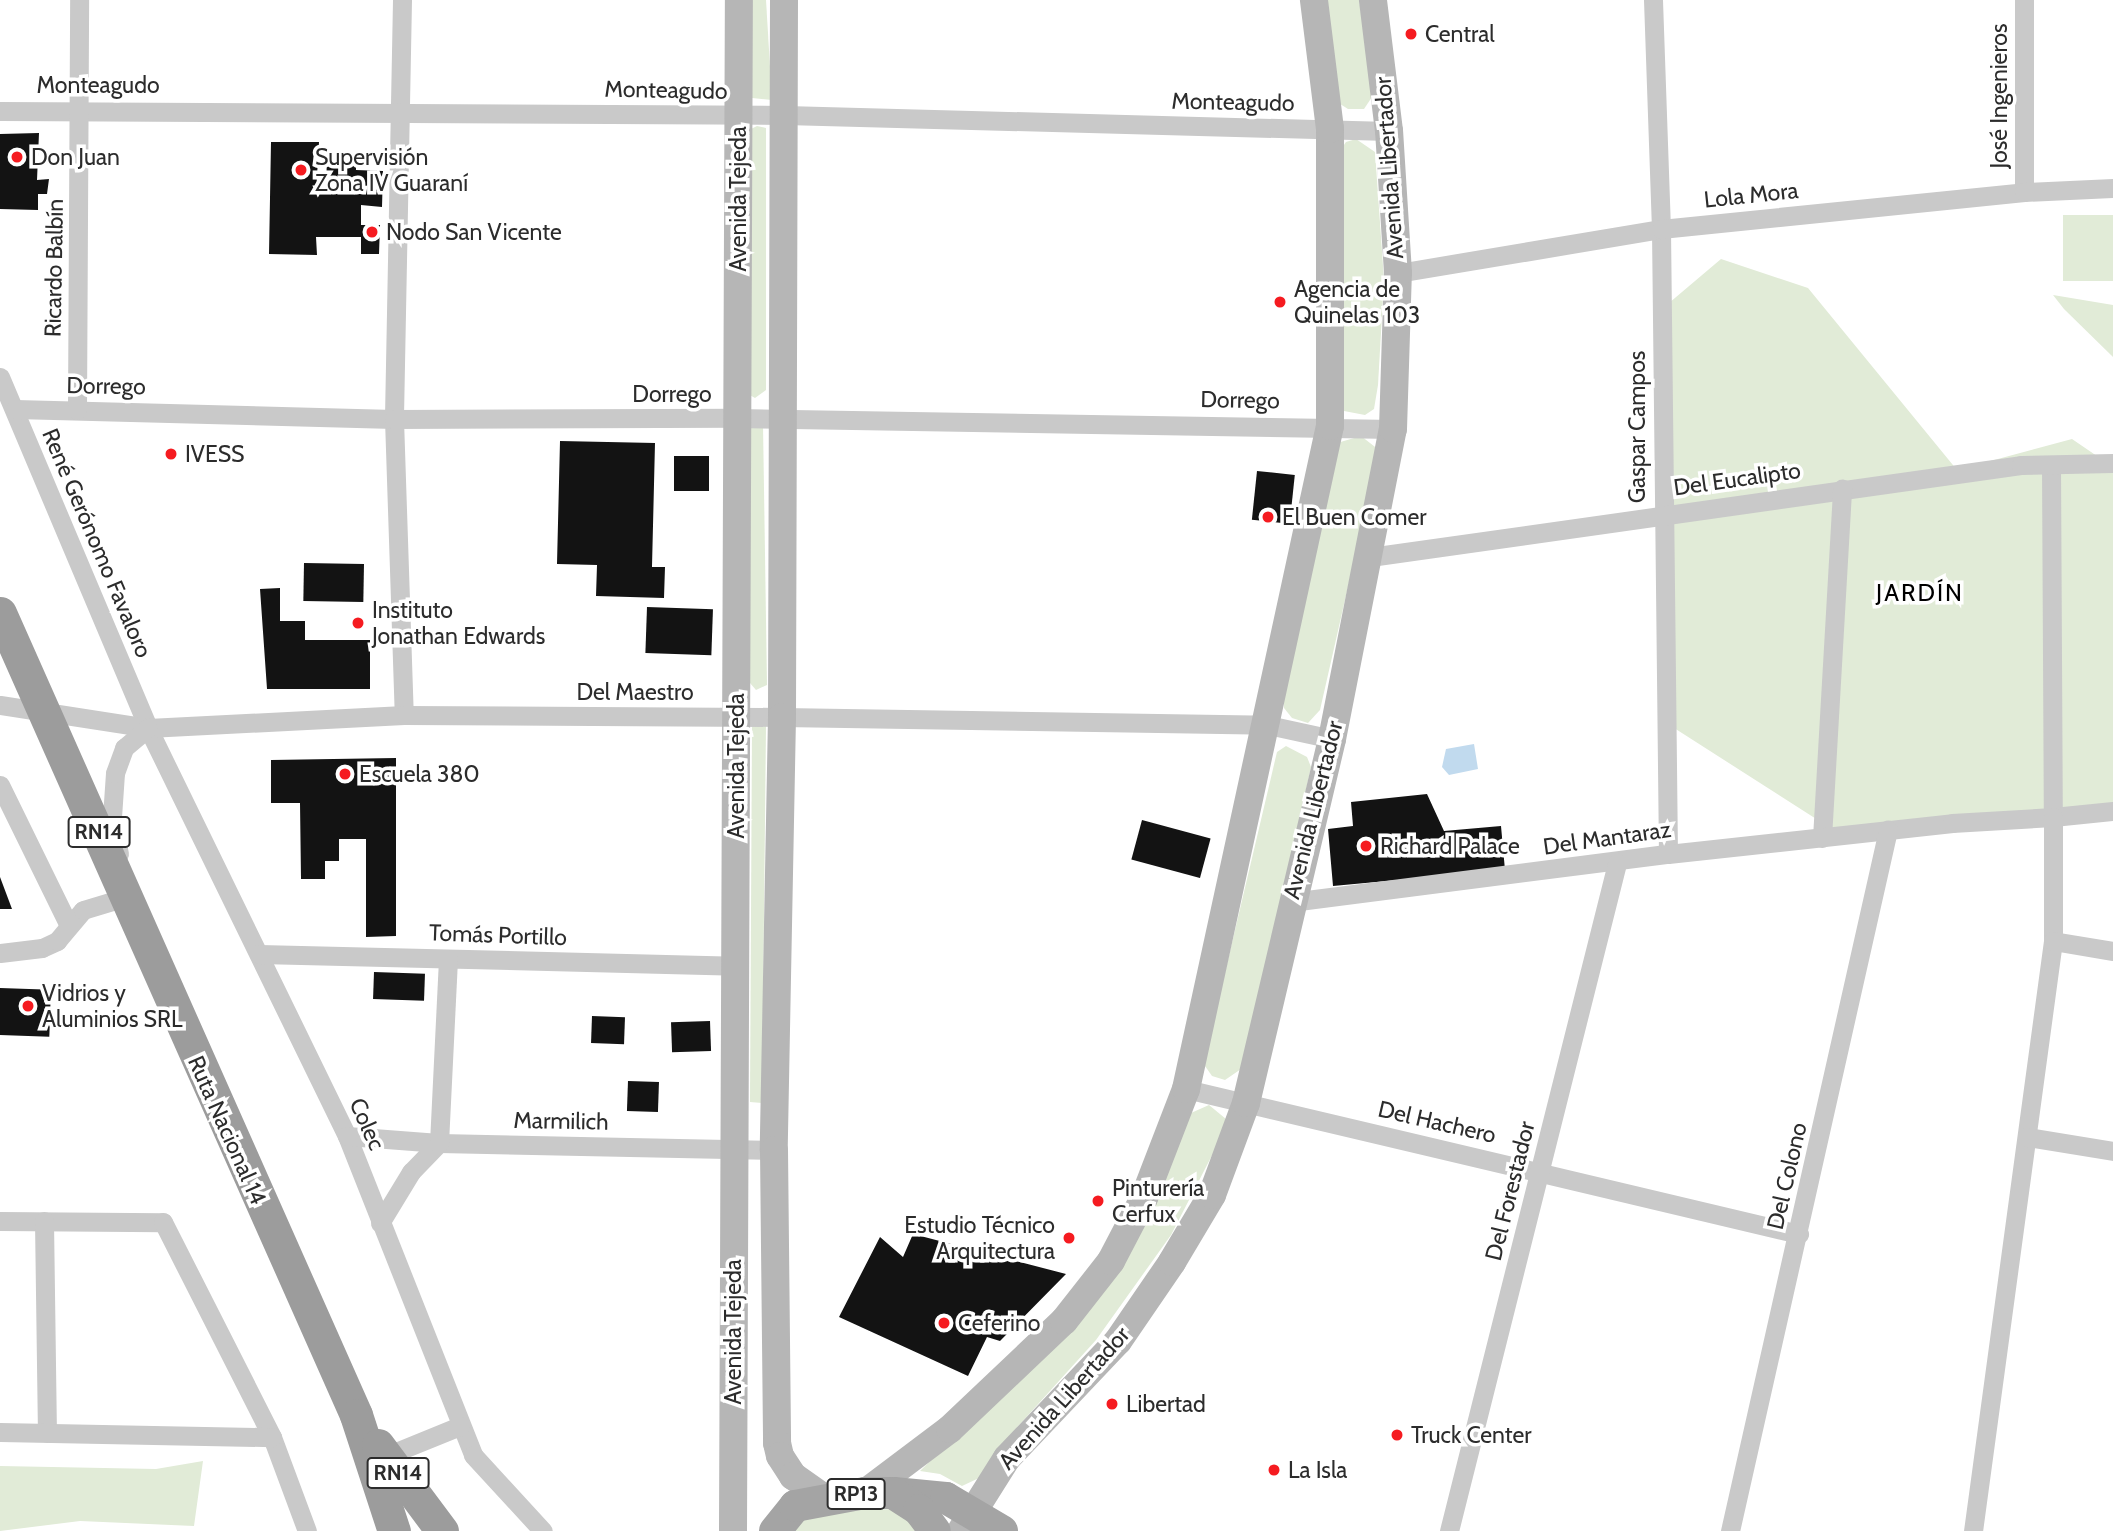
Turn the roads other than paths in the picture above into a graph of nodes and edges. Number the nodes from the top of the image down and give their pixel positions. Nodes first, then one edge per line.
1 (79, 0) edge
2 (402, 0) edge
3 (739, 0) edge
4 (784, 0) edge
5 (1314, 0) edge
6 (1373, 0) edge
7 (1653, 0) edge
8 (2024, 0) edge
9 (81, 108) junction
10 (0, 111) edge
11 (401, 111) junction
12 (739, 115) junction
13 (785, 115) junction
14 (1330, 129) junction
15 (1389, 131) junction
16 (2113, 188) edge
17 (2024, 192) junction
18 (1661, 229) junction
19 (1398, 273) junction
20 (0, 377) edge
21 (15, 409) junction
22 (77, 410) junction
23 (737, 418) junction
24 (394, 419) junction
25 (780, 419) junction
26 (1330, 426) junction
27 (1393, 429) junction
28 (2113, 463) edge
29 (2051, 465) junction
30 (1842, 489) junction
31 (1662, 513) junction
32 (1370, 556) junction
33 (0, 613) edge
34 (0, 705) edge
35 (46, 715) junction
36 (404, 715) junction
37 (737, 717) junction
38 (782, 717) junction
39 (1268, 725) junction
40 (148, 728) junction
41 (1332, 739) junction
42 (0, 785) edge
43 (2113, 811) edge
44 (2053, 817) junction
45 (1888, 830) junction
46 (1822, 838) junction
47 (1668, 854) junction
48 (1617, 863) junction
49 (125, 895) junction
50 (1291, 902) junction
51 (68, 924) junction
52 (2053, 941) junction
53 (2113, 951) edge
54 (0, 953) edge
55 (258, 954) junction
56 (448, 958) junction
57 (736, 967) junction
58 (1186, 1089) junction
59 (1246, 1103) junction
60 (347, 1136) junction
61 (2027, 1137) junction
62 (439, 1143) junction
63 (734, 1149) junction
64 (774, 1150) junction
65 (2113, 1151) edge
66 (1541, 1171) junction
67 (0, 1221) edge
68 (44, 1221) junction
69 (380, 1223) junction
70 (1799, 1234) junction
71 (356, 1415) junction
72 (460, 1426) junction
73 (0, 1433) edge
74 (47, 1433) junction
75 (272, 1437) junction
76 (386, 1456) junction
77 (879, 1493) junction
78 (825, 1498) junction
79 (966, 1521) edge
80 (774, 1526) edge
81 (307, 1531) edge
82 (394, 1531) edge
83 (442, 1531) edge
84 (543, 1531) edge
85 (733, 1531) edge
86 (935, 1531) edge
87 (1002, 1531) edge
88 (1449, 1531) edge
89 (1730, 1531) edge
90 (1973, 1531) edge

1 - 9 street, Ricardo Balbín
2 - 11 street
3 - 12 main road, Avenida Tejeda
4 - 13 main road, Avenida Tejeda
5 - 14 main road
6 - 15 main road, Avenida Libertador
7 - 18 street, Gaspar Campos
8 - 17 street, José Ingenieros
9 - 10 street, Monteagudo
9 - 11 street, Monteagudo
9 - 22 street, Ricardo Balbín
11 - 12 street, Monteagudo
11 - 24 street
12 - 13 street, Monteagudo
12 - 23 main road, Avenida Tejeda
13 - 14 street, Monteagudo
13 - 25 main road, Avenida Tejeda
14 - 15 street, Monteagudo
14 - 26 main road
15 - 19 main road, Avenida Libertador
16 - 17 street, Lola Mora
17 - 18 street, Lola Mora
18 - 19 street, Lola Mora
18 - 31 street, Gaspar Campos
19 - 27 main road, Avenida Libertador
20 - 21 street, René Gerónomo Favaloro
21 - 22 street, Dorrego
21 - 40 street, René Gerónomo Favaloro
22 - 24 street, Dorrego
23 - 24 street, Dorrego
23 - 25 street, Dorrego
23 - 37 main road, Avenida Tejeda
24 - 36 street
25 - 26 street, Dorrego
25 - 38 main road, Avenida Tejeda
26 - 27 street, Dorrego
26 - 39 main road
27 - 32 main road, Avenida Libertador
28 - 29 street, Del Eucalipto
29 - 30 street, Del Eucalipto
29 - 44 street
30 - 31 street, Del Eucalipto
30 - 46 street
31 - 32 street, Del Eucalipto
31 - 47 street, Gaspar Campos
32 - 41 main road, Avenida Libertador
33 - 35 highway, Ruta Nacional 14 / RN14
34 - 35 street, Del Maestro
35 - 40 street, Del Maestro
35 - 49 highway, Ruta Nacional 14 / RN14
36 - 37 street, Del Maestro
36 - 40 street, Del Maestro
37 - 38 street, Del Maestro
37 - 57 main road, Avenida Tejeda
38 - 39 street, Del Maestro
38 - 64 main road, Avenida Tejeda
39 - 41 street, Del Maestro
39 - 58 main road
40 - 49 street
40 - 55 street, Colec
41 - 50 main road, Avenida Libertador
42 - 51 street
43 - 44 street, Del Mantaraz
44 - 45 street, Del Mantaraz
44 - 52 street
45 - 46 street, Del Mantaraz
45 - 70 street, Del Colono
46 - 47 street, Del Mantaraz
47 - 48 street, Del Mantaraz
48 - 50 street, Del Mantaraz
48 - 66 street, Del Forestador
49 - 51 street
49 - 71 highway, Ruta Nacional 14 / RN14
50 - 59 main road, Avenida Libertador
51 - 54 street
52 - 53 street
52 - 61 street
55 - 56 street, Tomás Portillo
55 - 60 street, Colec
56 - 57 street, Tomás Portillo
56 - 62 street
57 - 63 main road, Avenida Tejeda
58 - 59 street, Del Hachero
58 - 77 main road
59 - 66 street, Del Hachero
59 - 79 main road, Avenida Libertador
60 - 62 street, Marmilich
60 - 69 street, Colec
61 - 65 street
61 - 90 street
62 - 63 street, Marmilich
62 - 69 street
63 - 64 street, Marmilich
63 - 85 main road, Avenida Tejeda
64 - 78 main road, Avenida Tejeda
66 - 70 street, Del Hachero
66 - 88 street, Del Forestador
67 - 68 street
68 - 74 street
68 - 75 street
69 - 72 street, Colec
70 - 89 street, Del Colono
71 - 76 highway, Ruta Nacional 14 / RN14
71 - 82 highway, Ruta Nacional 14 / RN14
72 - 76 street
72 - 84 street, Colec
73 - 74 street
74 - 75 street
75 - 81 street
76 - 83 highway, Ruta Nacional 14 / RN14
77 - 78 main road, RP13
77 - 79 main road, RP13
77 - 86 main road, RP13
78 - 80 main road, RP13
79 - 87 main road, RP13

